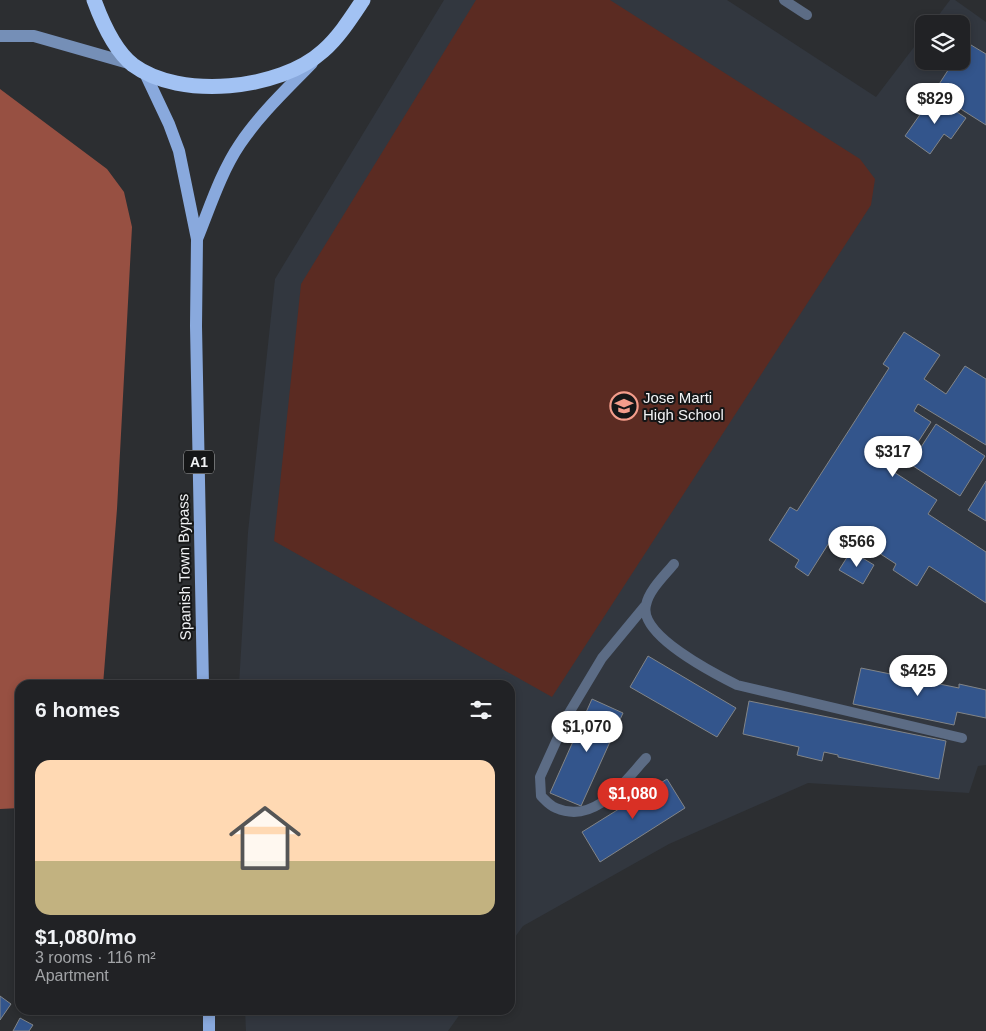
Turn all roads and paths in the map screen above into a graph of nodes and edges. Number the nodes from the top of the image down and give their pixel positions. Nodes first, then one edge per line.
1 (94, 0) edge
2 (363, 0) edge
3 (784, 0) edge
4 (807, 16) dead end
5 (0, 36) edge
6 (322, 52) junction
7 (138, 68) junction
8 (197, 239) junction
9 (674, 564) dead end
10 (645, 606) junction
11 (203, 680) edge
12 (962, 738) dead end
13 (646, 758) dead end
14 (209, 1015) edge
15 (209, 1031) edge

1 - 7 highway, A1
2 - 6 highway, A1
3 - 4 lane
5 - 7 main road
6 - 7 highway, A1
6 - 8 main road, Spanish Town Bypass / A1
7 - 8 main road, Spanish Town Bypass / A1
8 - 11 main road, Spanish Town Bypass / A1
9 - 10 lane
10 - 12 lane
10 - 13 lane
14 - 15 main road

